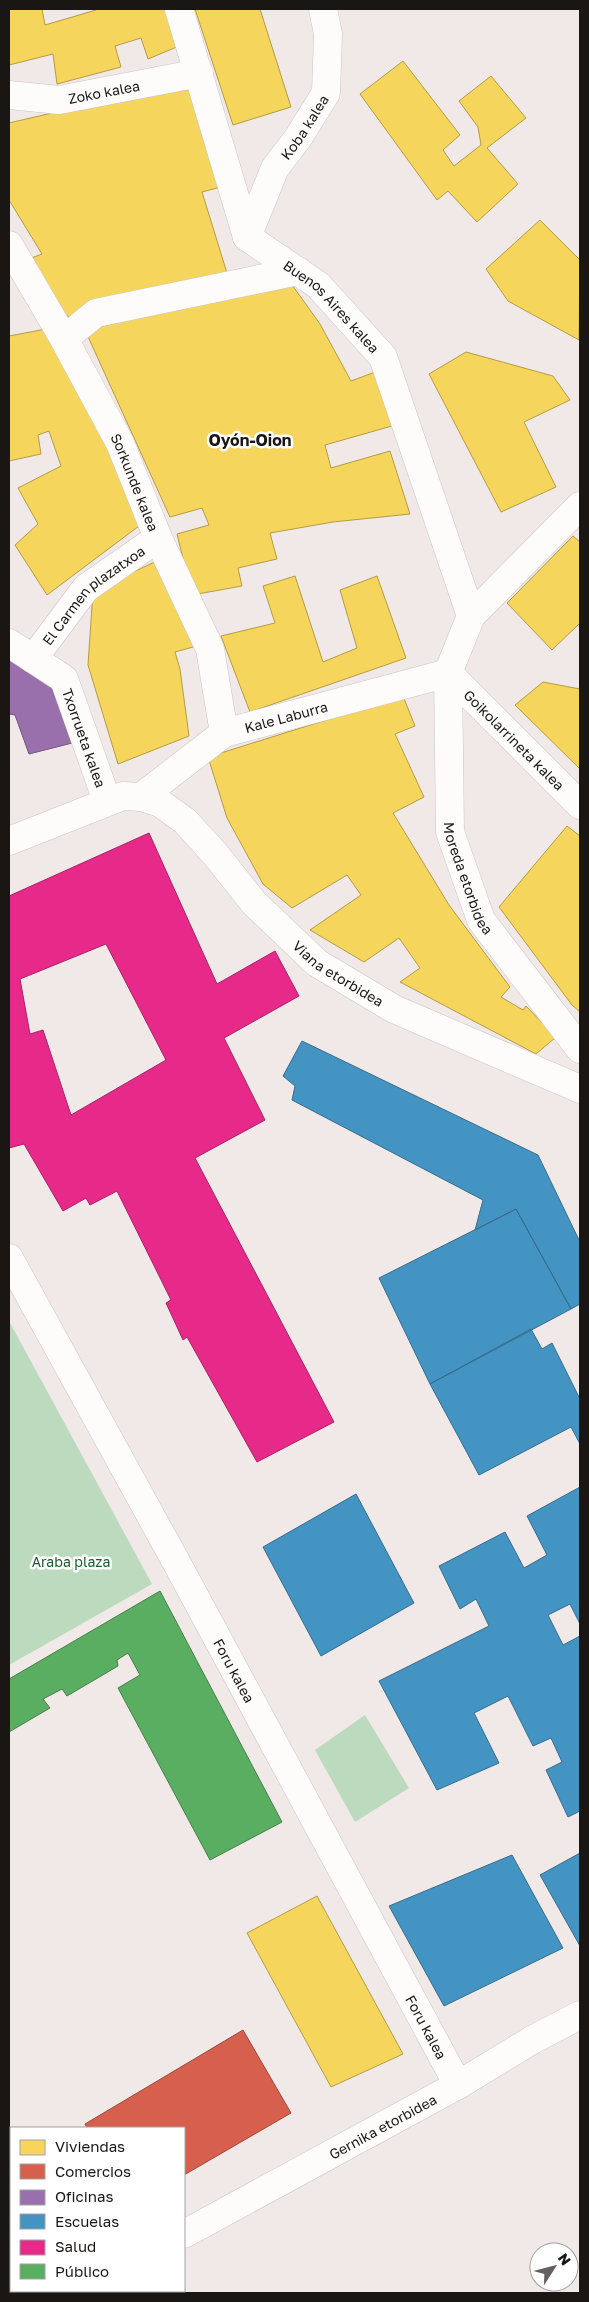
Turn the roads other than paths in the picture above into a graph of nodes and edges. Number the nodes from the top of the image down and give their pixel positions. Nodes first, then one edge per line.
1 (179, 9) edge
2 (323, 9) edge
3 (199, 73) junction
4 (9, 96) edge
5 (247, 237) junction
6 (9, 246) edge
7 (298, 271) junction
8 (64, 340) junction
9 (580, 506) edge
10 (158, 538) junction
11 (470, 616) junction
12 (9, 643) edge
13 (33, 659) junction
14 (448, 673) junction
15 (224, 733) junction
16 (141, 797) junction
17 (107, 800) junction
18 (580, 805) edge
19 (9, 842) edge
20 (580, 1049) edge
21 (580, 1089) edge
22 (9, 1258) edge
23 (580, 2015) edge
24 (458, 2085) junction
25 (185, 2233) edge

1 - 3 street
2 - 5 street, Koba kalea
3 - 4 street, Zoko kalea
3 - 5 street
5 - 7 street, Buenos Aires kalea
6 - 8 street, Sorkunde kalea
7 - 8 street
7 - 11 street, Buenos Aires kalea
8 - 10 street, Sorkunde kalea
9 - 11 street
10 - 13 street, El Carmen plazatxoa
10 - 15 street, Sorkunde kalea
11 - 14 street
12 - 13 street, Txorrueta kalea
13 - 17 street, Txorrueta kalea
14 - 15 street, Kale Laburra
14 - 18 street, Goikolarrineta kalea
14 - 20 street, Moreda etorbidea
15 - 16 street, Kale Laburra
16 - 17 street
16 - 21 street, Viana etorbidea
17 - 19 street
22 - 24 street, Foru kalea
23 - 24 street, Gernika etorbidea
24 - 25 street, Gernika etorbidea

